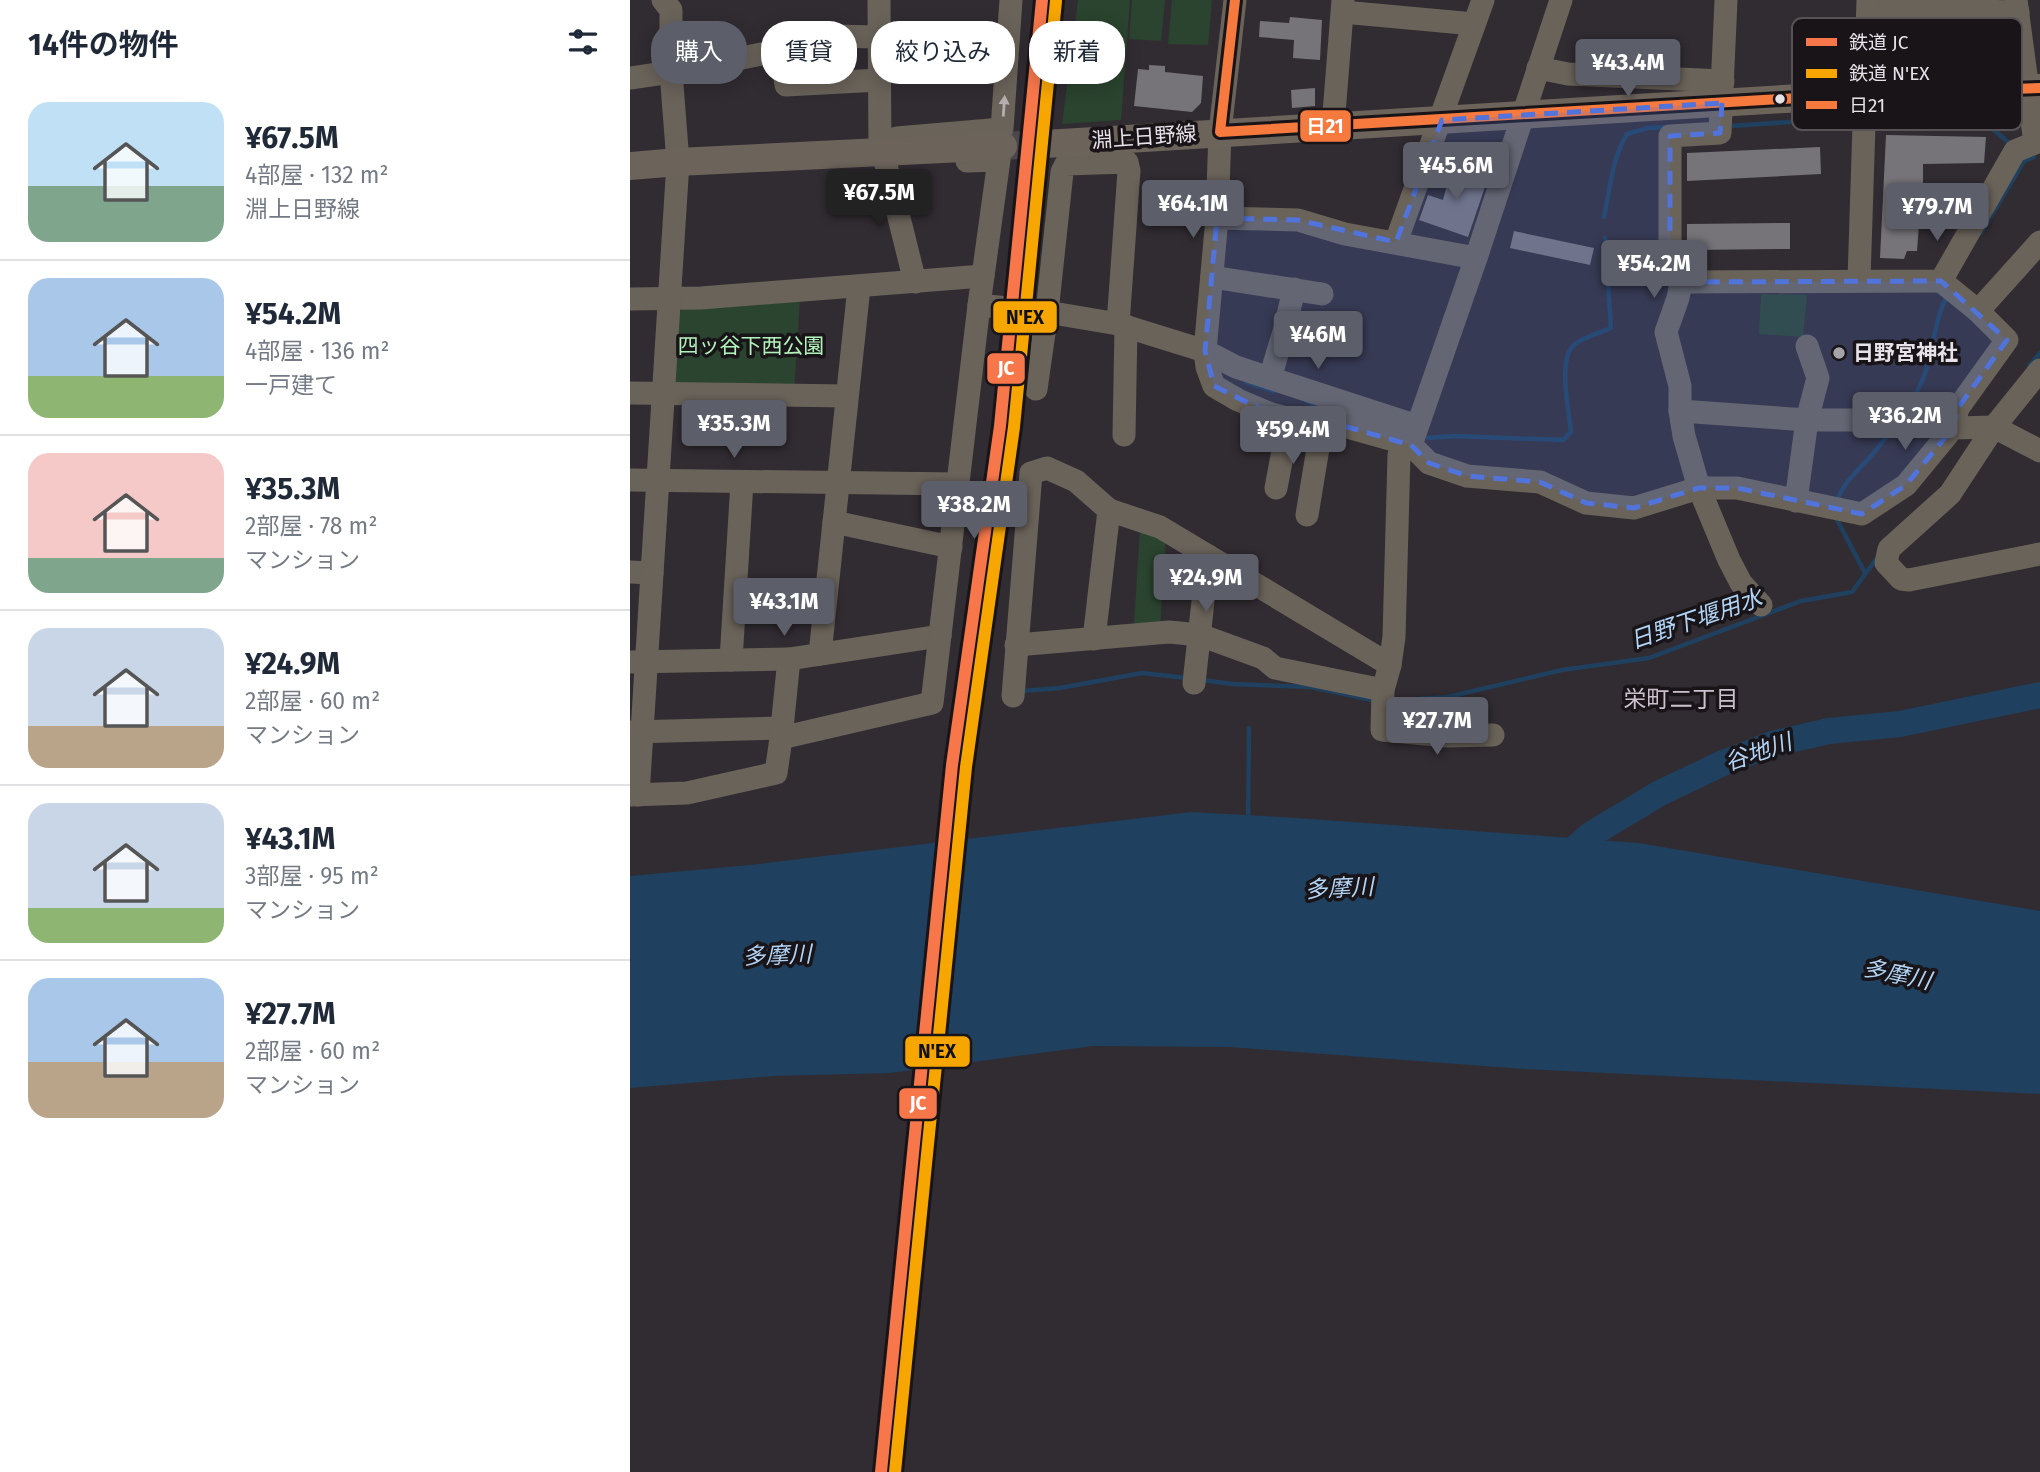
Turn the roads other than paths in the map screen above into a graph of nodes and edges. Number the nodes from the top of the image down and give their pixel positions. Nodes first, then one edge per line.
1 (663, 0) edge
2 (879, 0) edge
3 (1011, 0) edge
4 (1235, 0) edge
5 (1483, 0) edge
6 (1561, 0) edge
7 (1726, 0) edge
8 (1869, 0) edge
9 (1343, 6) edge
10 (2017, 6) edge
11 (1868, 18) edge
12 (671, 21) edge
13 (880, 21) edge
14 (1009, 21) edge
15 (1474, 24) junction
16 (2022, 30) edge
17 (1538, 68) junction
18 (651, 75) edge
19 (630, 78) edge
20 (672, 84) edge
21 (786, 84) edge
22 (805, 84) edge
23 (879, 84) edge
24 (1005, 84) edge
25 (2034, 89) edge
26 (1723, 92) junction
27 (1792, 93) edge
28 (1524, 114) junction
29 (1442, 120) junction
30 (1333, 126) junction
31 (1865, 130) edge
32 (1220, 132) junction
33 (1045, 144) tunnel mouth
34 (1003, 146) tunnel mouth
35 (2037, 147) edge
36 (882, 155) junction
37 (678, 162) junction
38 (630, 166) edge
39 (1217, 218) junction
40 (1396, 242) junction
41 (2040, 242) edge
42 (1476, 258) junction
43 (983, 276) junction
44 (1212, 277) junction
45 (1859, 280) junction
46 (915, 282) junction
47 (1681, 282) junction
48 (1947, 286) junction
49 (859, 287) junction
50 (1294, 289) junction
51 (1322, 295) dead end
52 (630, 299) edge
53 (669, 299) junction
54 (979, 305) junction
55 (1979, 311) junction
56 (1047, 312) junction
57 (1122, 325) junction
58 (1807, 346) dead end
59 (1205, 351) junction
60 (2040, 370) edge
61 (1270, 378) junction
62 (1036, 389) dead end
63 (630, 393) edge
64 (663, 394) junction
65 (847, 396) junction
66 (1680, 411) junction
67 (1289, 419) junction
68 (1807, 420) junction
69 (1854, 420) dead end
70 (1322, 424) junction
71 (1957, 428) junction
72 (1992, 428) junction
73 (1124, 435) dead end
74 (1414, 435) junction
75 (2040, 451) edge
76 (630, 480) edge
77 (658, 480) junction
78 (742, 482) junction
79 (838, 482) junction
80 (958, 484) junction
81 (1276, 488) dead end
82 (1699, 488) junction
83 (1796, 501) junction
84 (1110, 510) junction
85 (1307, 514) dead end
86 (834, 522) junction
87 (951, 547) junction
88 (2040, 554) edge
89 (1208, 556) junction
90 (641, 572) edge
91 (1761, 606) dead end
92 (1200, 635) junction
93 (940, 636) junction
94 (1094, 639) junction
95 (1016, 645) junction
96 (820, 654) junction
97 (789, 659) junction
98 (731, 660) junction
99 (638, 662) edge
100 (1390, 665) junction
101 (1195, 678) dead end
102 (1013, 696) dead end
103 (1383, 698) junction
104 (636, 732) edge
105 (783, 733) junction
106 (1493, 735) dead end
107 (634, 795) edge

1 - 12 street
2 - 13 street
3 - 14 street
4 - 32 street
5 - 15 street
6 - 17 street
7 - 26 street
8 - 10 street
8 - 11 street
9 - 15 street
9 - 30 street
15 - 29 street
16 - 25 street
17 - 26 street
17 - 28 street
18 - 19 street
20 - 37 street
21 - 22 street
23 - 36 street
36 -> 24 street
25 - 35 street
26 - 27 main road, 淵上日野線
26 - 28 main road, 淵上日野線
26 - 47 street
28 - 29 main road, 淵上日野線
28 - 42 street
29 - 30 main road, 淵上日野線
29 - 40 street
30 - 32 main road, 淵上日野線
31 - 45 street
32 - 33 main road, 淵上日野線
32 - 39 street
34 - 36 main road
35 - 48 street
36 - 37 main road
36 - 43 street
36 - 46 street
37 - 38 main road
37 - 53 street
39 - 40 street
39 - 44 street
40 - 42 street
41 - 55 street
42 - 74 street
43 - 46 street
43 - 54 street
44 - 50 street
44 - 59 street
45 - 47 street
45 - 48 street
46 - 49 street
47 - 66 street
48 - 55 street
49 - 53 street
49 - 65 street
50 - 51 street
50 - 61 street
52 - 53 street
53 - 64 street
54 - 56 street
54 - 80 street
55 - 71 street
56 - 57 street
56 - 57 street
56 - 62 street
57 - 59 street
57 - 73 street
58 - 68 street
59 - 61 street
59 - 67 street
60 - 72 street
61 - 74 street
63 - 64 street
64 - 65 street
64 - 77 street
65 - 79 street
66 - 68 street
66 - 82 street
67 - 70 street
67 - 81 street
68 - 69 street
68 - 83 street
70 - 74 street
70 - 85 street
71 - 72 street
71 - 83 street
72 - 75 street
72 - 88 street
74 - 82 street
74 - 100 street
76 - 77 street
77 - 78 street
77 - 90 street
78 - 79 street
78 - 98 street
79 - 80 street
79 - 86 street
80 - 87 street
82 - 83 street
82 - 91 street
84 - 89 street
84 - 94 street
84 - 95 street
86 - 87 street
86 - 96 street
87 - 93 street
89 - 92 street
89 - 100 street
90 - 99 street
92 - 94 street
92 - 101 street
92 - 103 street
93 - 96 street
93 - 105 street
94 - 95 street
95 - 102 street
96 - 97 street
97 - 98 street
97 - 105 street
98 - 99 street
99 - 104 street
100 - 103 street
103 - 106 street
104 - 105 street
104 - 107 street
105 - 107 street

